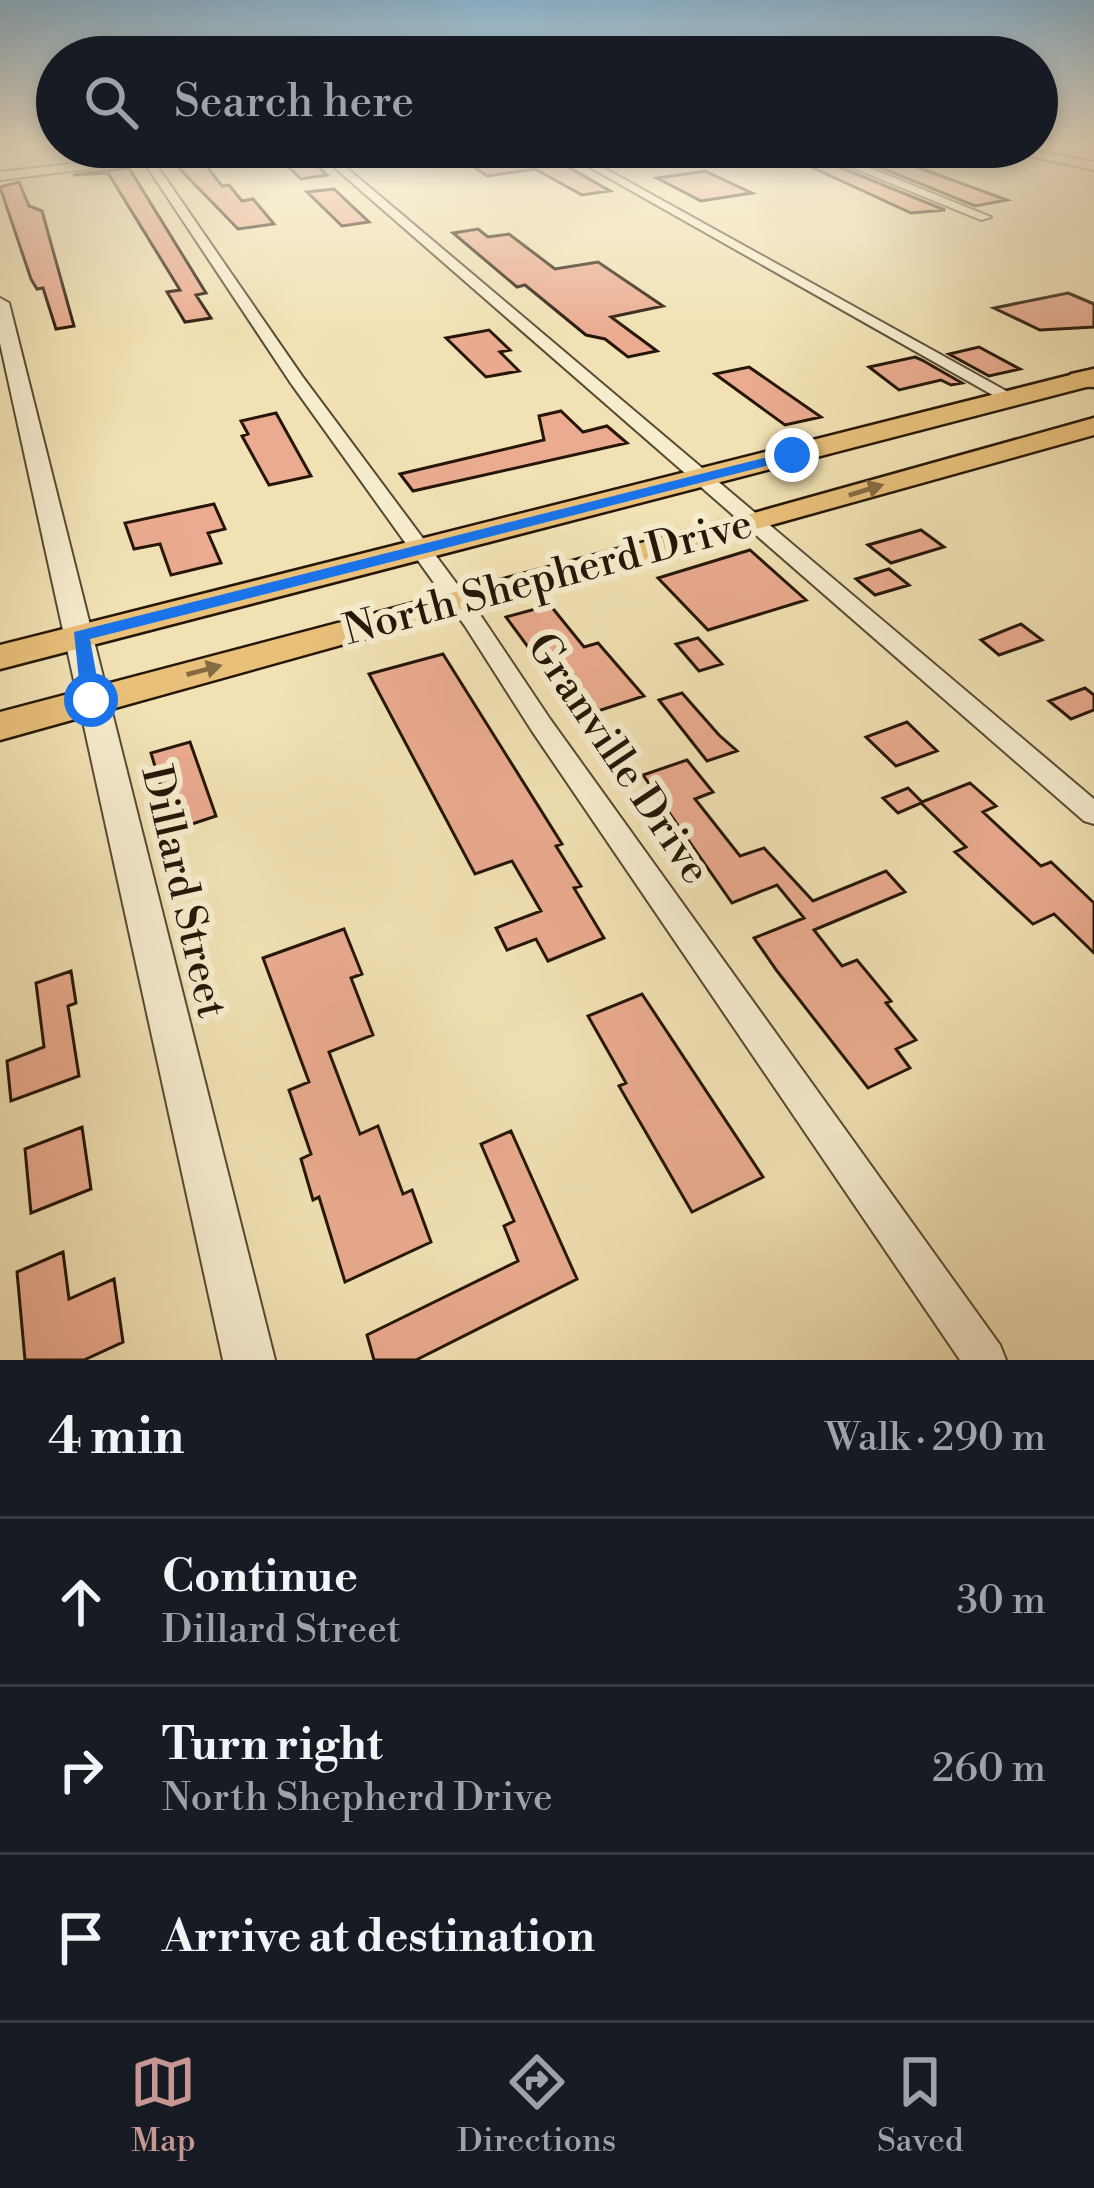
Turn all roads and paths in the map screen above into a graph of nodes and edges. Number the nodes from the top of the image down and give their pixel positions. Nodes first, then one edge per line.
1 (180, 207) edge
2 (386, 207) edge
3 (668, 207) edge
4 (962, 207) edge
5 (985, 217) dead end
6 (0, 303) edge
7 (1090, 378) edge
8 (1011, 398) junction
9 (1087, 433) edge
10 (701, 479) junction
11 (754, 524) junction
12 (421, 551) junction
13 (459, 602) junction
14 (80, 636) junction
15 (0, 657) edge
16 (91, 700) junction
17 (0, 726) edge
18 (1094, 814) edge
19 (248, 1360) edge
20 (985, 1360) edge

1 - 12 street, Granville Drive
2 - 10 street
3 - 8 street
4 - 5 street
6 - 14 street, Dillard Street
7 - 8 main road, North Shepherd Drive
8 - 10 main road, North Shepherd Drive
11 -> 9 main road, North Shepherd Drive
10 - 11 street
10 - 12 main road, North Shepherd Drive
11 - 13 main road, North Shepherd Drive
11 - 18 street
12 - 13 street, Granville Drive
12 - 14 main road, North Shepherd Drive
16 -> 13 main road, North Shepherd Drive
13 - 20 street, Granville Drive
14 - 15 main road, North Shepherd Drive
14 - 16 street, Dillard Street
16 - 17 main road, North Shepherd Drive
16 - 19 street, Dillard Street

